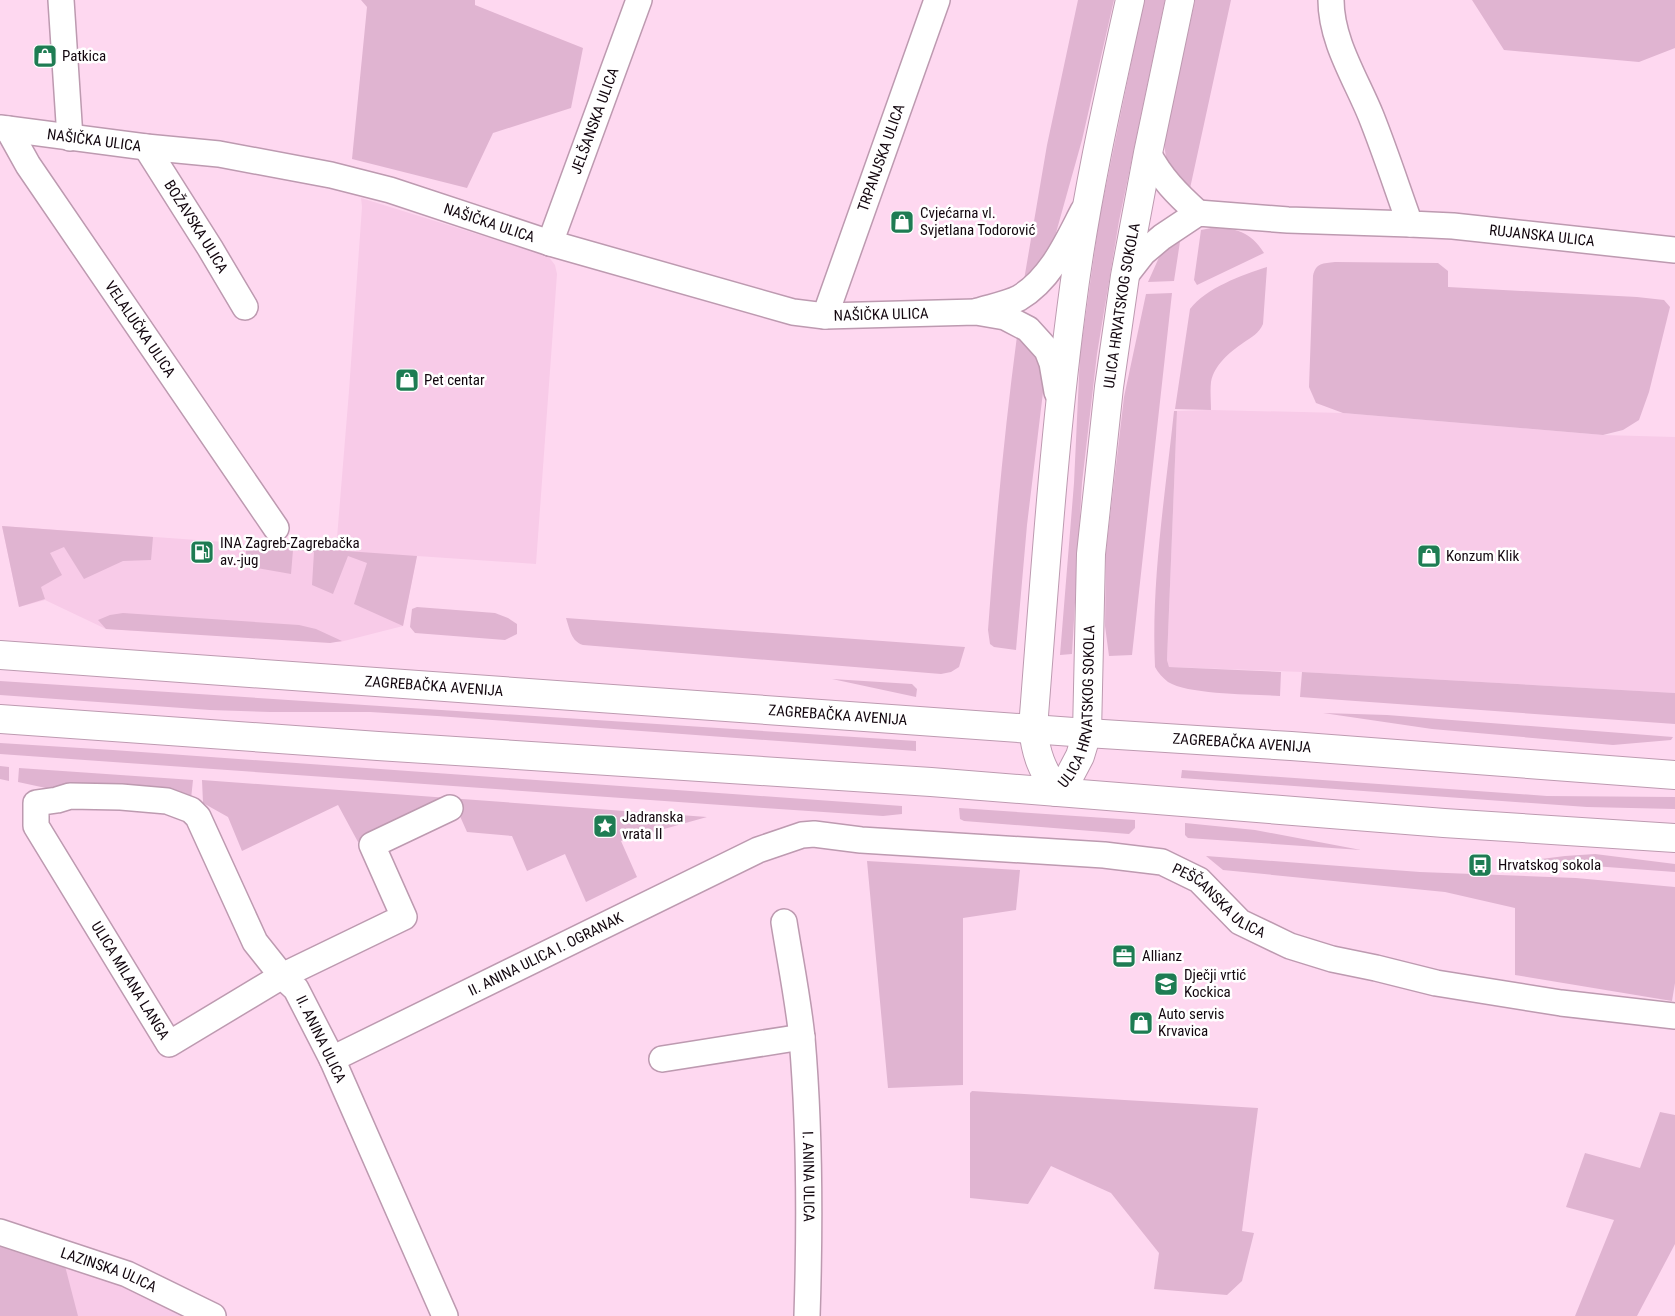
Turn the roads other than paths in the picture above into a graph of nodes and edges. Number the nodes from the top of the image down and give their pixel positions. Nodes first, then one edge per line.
1 (61, 0) edge
2 (639, 0) edge
3 (937, 0) edge
4 (1130, 0) edge
5 (1180, 0) edge
6 (1331, 0) edge
7 (4, 129) edge
8 (70, 138) junction
9 (146, 147) junction
10 (1148, 153) junction
11 (1088, 201) junction
12 (1198, 213) junction
13 (1410, 224) junction
14 (550, 243) junction
15 (1675, 250) edge
16 (1125, 276) junction
17 (245, 307) dead end
18 (976, 312) junction
19 (825, 316) junction
20 (1059, 412) junction
21 (276, 528) dead end
22 (0, 655) edge
23 (0, 719) edge
24 (1033, 728) junction
25 (1086, 733) junction
26 (1675, 775) edge
27 (1056, 792) junction
28 (36, 803) joint
29 (450, 808) dead end
30 (1675, 838) edge
31 (758, 850) joint
32 (784, 922) dead end
33 (282, 976) junction
34 (1675, 1016) edge
35 (802, 1037) junction
36 (332, 1059) junction
37 (662, 1059) dead end
38 (0, 1232) edge
39 (213, 1316) edge
40 (445, 1316) edge
41 (807, 1316) edge

1 - 8 street
2 - 14 street, JELŠANSKA ULICA
3 - 19 street, TRPANJSKA ULICA
4 - 11 main road, ULICA HRVATSKOG SOKOLA
5 - 10 main road, ULICA HRVATSKOG SOKOLA
6 - 13 street
7 - 8 street, NAŠIČKA ULICA
7 - 21 street, VELALUČKA ULICA
8 - 9 street, NAŠIČKA ULICA
9 - 14 street, NAŠIČKA ULICA
9 - 17 street, BOŽAVSKA ULICA
10 - 12 street
10 - 16 main road, ULICA HRVATSKOG SOKOLA
11 - 18 street, NAŠIČKA ULICA
11 - 20 main road, ULICA HRVATSKOG SOKOLA
12 - 13 street, RUJANSKA ULICA
12 - 16 street
13 - 15 street, RUJANSKA ULICA
14 - 19 street, NAŠIČKA ULICA
16 - 25 main road, ULICA HRVATSKOG SOKOLA
18 - 19 street, NAŠIČKA ULICA
18 - 20 street, NAŠIČKA ULICA
20 - 24 main road, ULICA HRVATSKOG SOKOLA
22 - 24 main road, ZAGREBAČKA AVENIJA
23 - 27 main road
24 - 25 main road, ZAGREBAČKA AVENIJA
24 - 27 main road, ULICA HRVATSKOG SOKOLA
25 - 26 main road, ZAGREBAČKA AVENIJA
25 - 27 main road, ULICA HRVATSKOG SOKOLA
27 - 30 main road
28 - 33 street, II. ANINA ULICA
28 - 33 street, ULICA MILANA LANGA
29 - 33 street
31 - 34 street, PEŠČANSKA ULICA
31 - 36 street, II. ANINA ULICA I. OGRANAK
32 - 35 street, I. ANINA ULICA
33 - 36 street, II. ANINA ULICA
35 - 37 street
35 - 41 street, I. ANINA ULICA
36 - 40 street, II. ANINA ULICA
38 - 39 street, LAZINSKA ULICA

